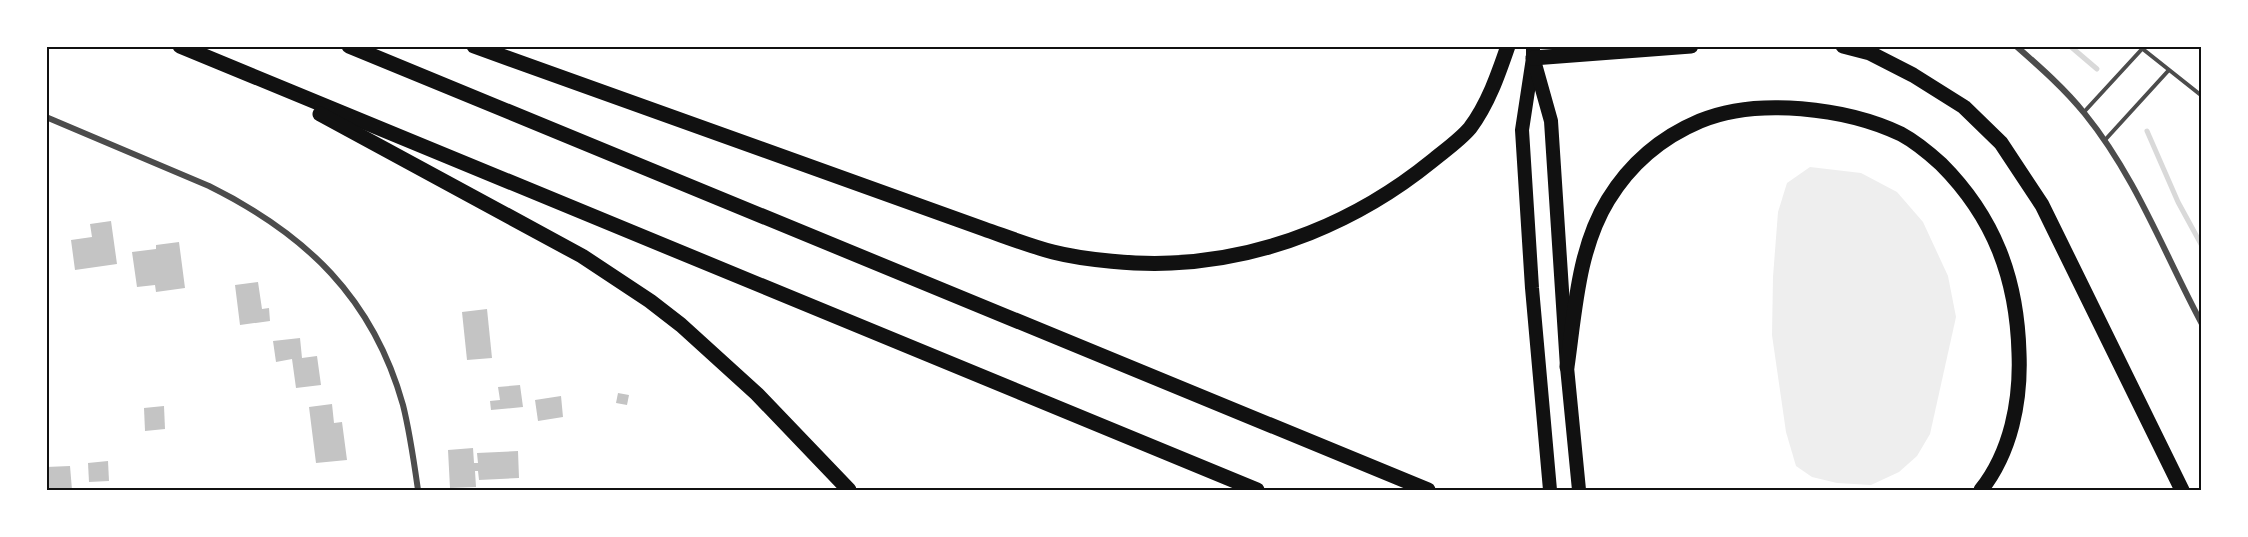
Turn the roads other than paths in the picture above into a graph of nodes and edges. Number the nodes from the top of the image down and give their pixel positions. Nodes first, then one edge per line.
1 (180, 46) edge
2 (350, 46) edge
3 (474, 46) edge
4 (1508, 46) edge
5 (1691, 46) edge
6 (1843, 46) edge
7 (2016, 46) edge
8 (2140, 48) edge
9 (1533, 52) edge
10 (2168, 71) junction
11 (246, 74) junction
12 (2201, 95) edge
13 (2084, 112) junction
14 (46, 117) edge
15 (2105, 140) junction
16 (2202, 324) edge
17 (1567, 367) junction
18 (418, 490) edge
19 (849, 490) edge
20 (1257, 490) edge
21 (1428, 490) edge
22 (1550, 490) edge
23 (1579, 490) edge
24 (1981, 490) edge
25 (2182, 490) edge

1 - 11 highway
2 - 21 highway
3 - 4 highway
5 - 9 highway
6 - 25 highway
7 - 13 street
8 - 10 lane
8 - 13 lane
9 - 17 main road
9 - 22 main road
10 - 12 lane
10 - 15 lane
11 - 19 highway
11 - 20 highway
13 - 15 street
14 - 18 street
15 - 16 street
17 - 23 main road
17 - 24 highway

